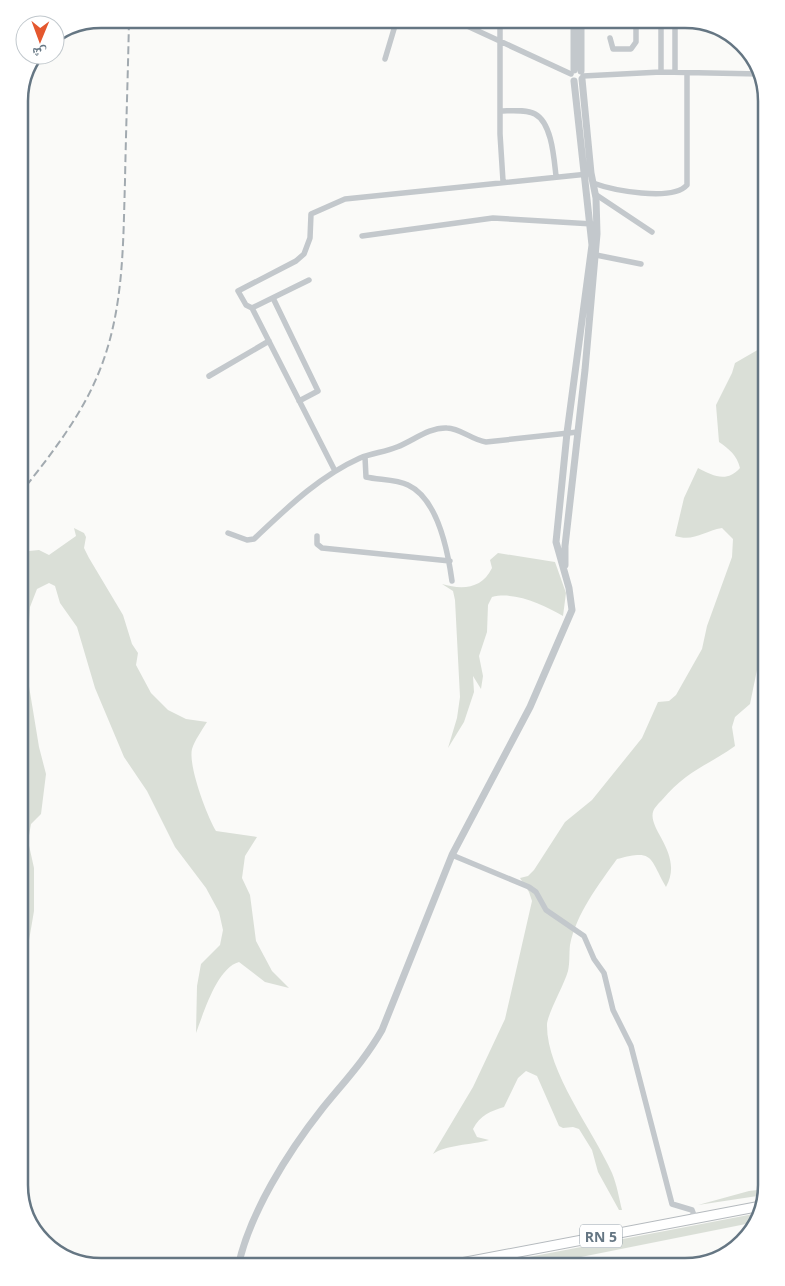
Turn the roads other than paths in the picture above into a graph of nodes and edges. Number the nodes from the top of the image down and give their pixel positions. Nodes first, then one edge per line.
1 (394, 28) edge
2 (471, 28) edge
3 (500, 28) edge
4 (575, 28) edge
5 (581, 28) edge
6 (636, 28) edge
7 (661, 28) edge
8 (674, 28) edge
9 (610, 38) dead end
10 (501, 42) junction
11 (385, 59) dead end
12 (661, 72) junction
13 (675, 72) junction
14 (687, 73) junction
15 (753, 74) edge
16 (578, 75) junction
17 (500, 111) junction
18 (587, 174) junction
19 (556, 176) junction
20 (502, 181) junction
21 (593, 183) junction
22 (595, 194) junction
23 (594, 224) junction
24 (652, 232) dead end
25 (362, 236) dead end
26 (596, 255) junction
27 (641, 264) dead end
28 (309, 280) dead end
29 (273, 298) junction
30 (252, 308) junction
31 (268, 341) junction
32 (209, 376) dead end
33 (299, 402) junction
34 (578, 432) junction
35 (567, 434) junction
36 (566, 445) junction
37 (577, 446) junction
38 (365, 457) junction
39 (334, 471) junction
40 (228, 532) dead end
41 (317, 536) dead end
42 (450, 561) junction
43 (565, 571) junction
44 (452, 581) dead end
45 (452, 856) junction
46 (754, 1207) edge
47 (694, 1218) junction
48 (241, 1258) edge
49 (498, 1258) edge

1 - 11 street
2 - 10 street
3 - 10 street
4 - 16 street
5 - 16 street
6 - 9 street
7 - 12 street
8 - 13 street
10 - 16 street
10 - 17 street
12 - 13 street
12 - 16 street
13 - 14 street
14 - 15 street
14 - 21 street
16 - 18 street
17 - 19 street
17 - 20 street
18 - 19 street
18 - 21 street
18 - 23 street
19 - 20 street
20 - 30 street
21 - 22 street
22 - 23 street
22 - 24 street
23 - 25 street
23 - 26 street
23 - 35 street
26 - 27 street
26 - 34 street
28 - 29 street
29 - 30 street
29 - 33 street
30 - 31 street
31 - 32 street
31 - 33 street
33 - 39 street
34 - 35 street
34 - 37 street
35 - 36 street
35 - 38 street
36 - 37 street
36 - 43 street
37 - 43 street
38 - 39 street
38 - 42 street
39 - 40 street
41 - 42 street
42 - 44 street
43 - 45 street
45 - 47 street
45 - 48 street
46 - 47 main road, RN 5
47 - 49 main road, RN 5

